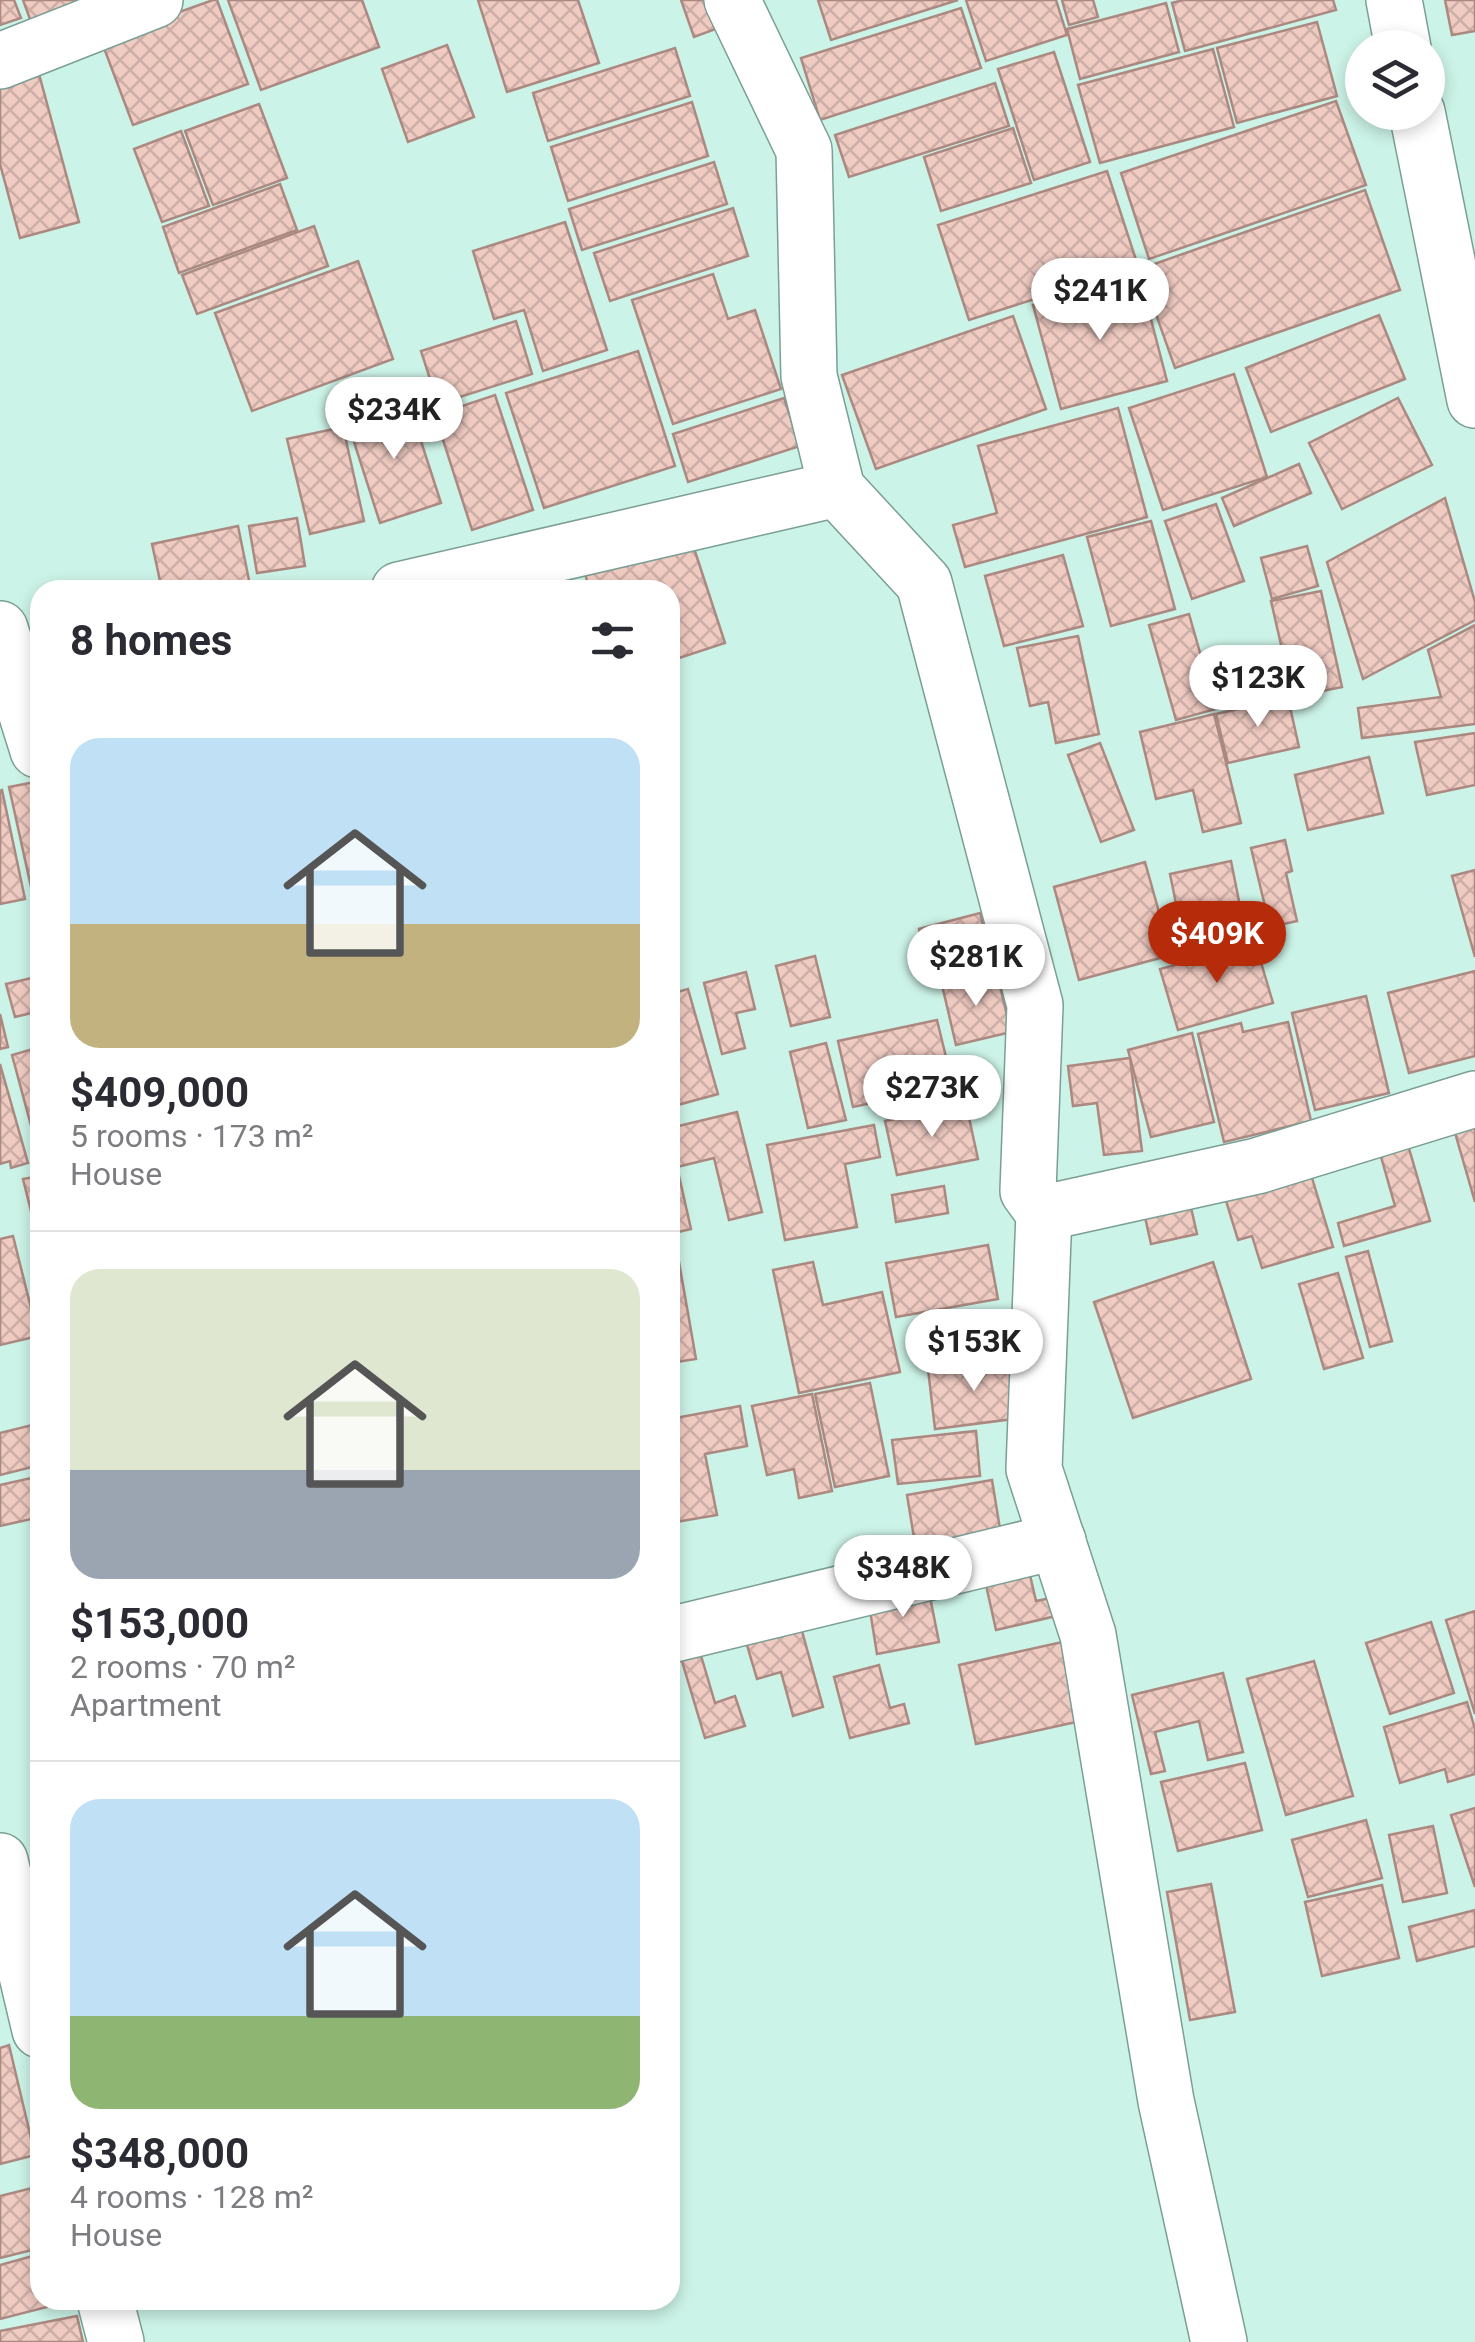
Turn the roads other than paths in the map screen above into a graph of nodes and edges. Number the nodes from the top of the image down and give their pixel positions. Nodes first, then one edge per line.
1 (156, 0) edge
2 (732, 0) edge
3 (1394, 0) edge
4 (1400, 30) edge
5 (0, 61) edge
6 (1420, 130) edge
7 (1475, 400) edge
8 (837, 489) junction
9 (442, 580) edge
10 (0, 630) edge
11 (26, 755) edge
12 (1475, 1099) edge
13 (1044, 1213) junction
14 (1058, 1540) junction
15 (680, 1633) edge
16 (4, 1895) edge
17 (30, 1992) edge
18 (108, 2310) edge
19 (116, 2342) edge
20 (1220, 2342) edge

1 - 5 street
2 - 8 street
3 - 4 street
6 - 7 street
8 - 9 street
8 - 13 street
10 - 11 street
12 - 13 street
13 - 14 street
14 - 15 street
14 - 20 street
16 - 17 street
18 - 19 street

